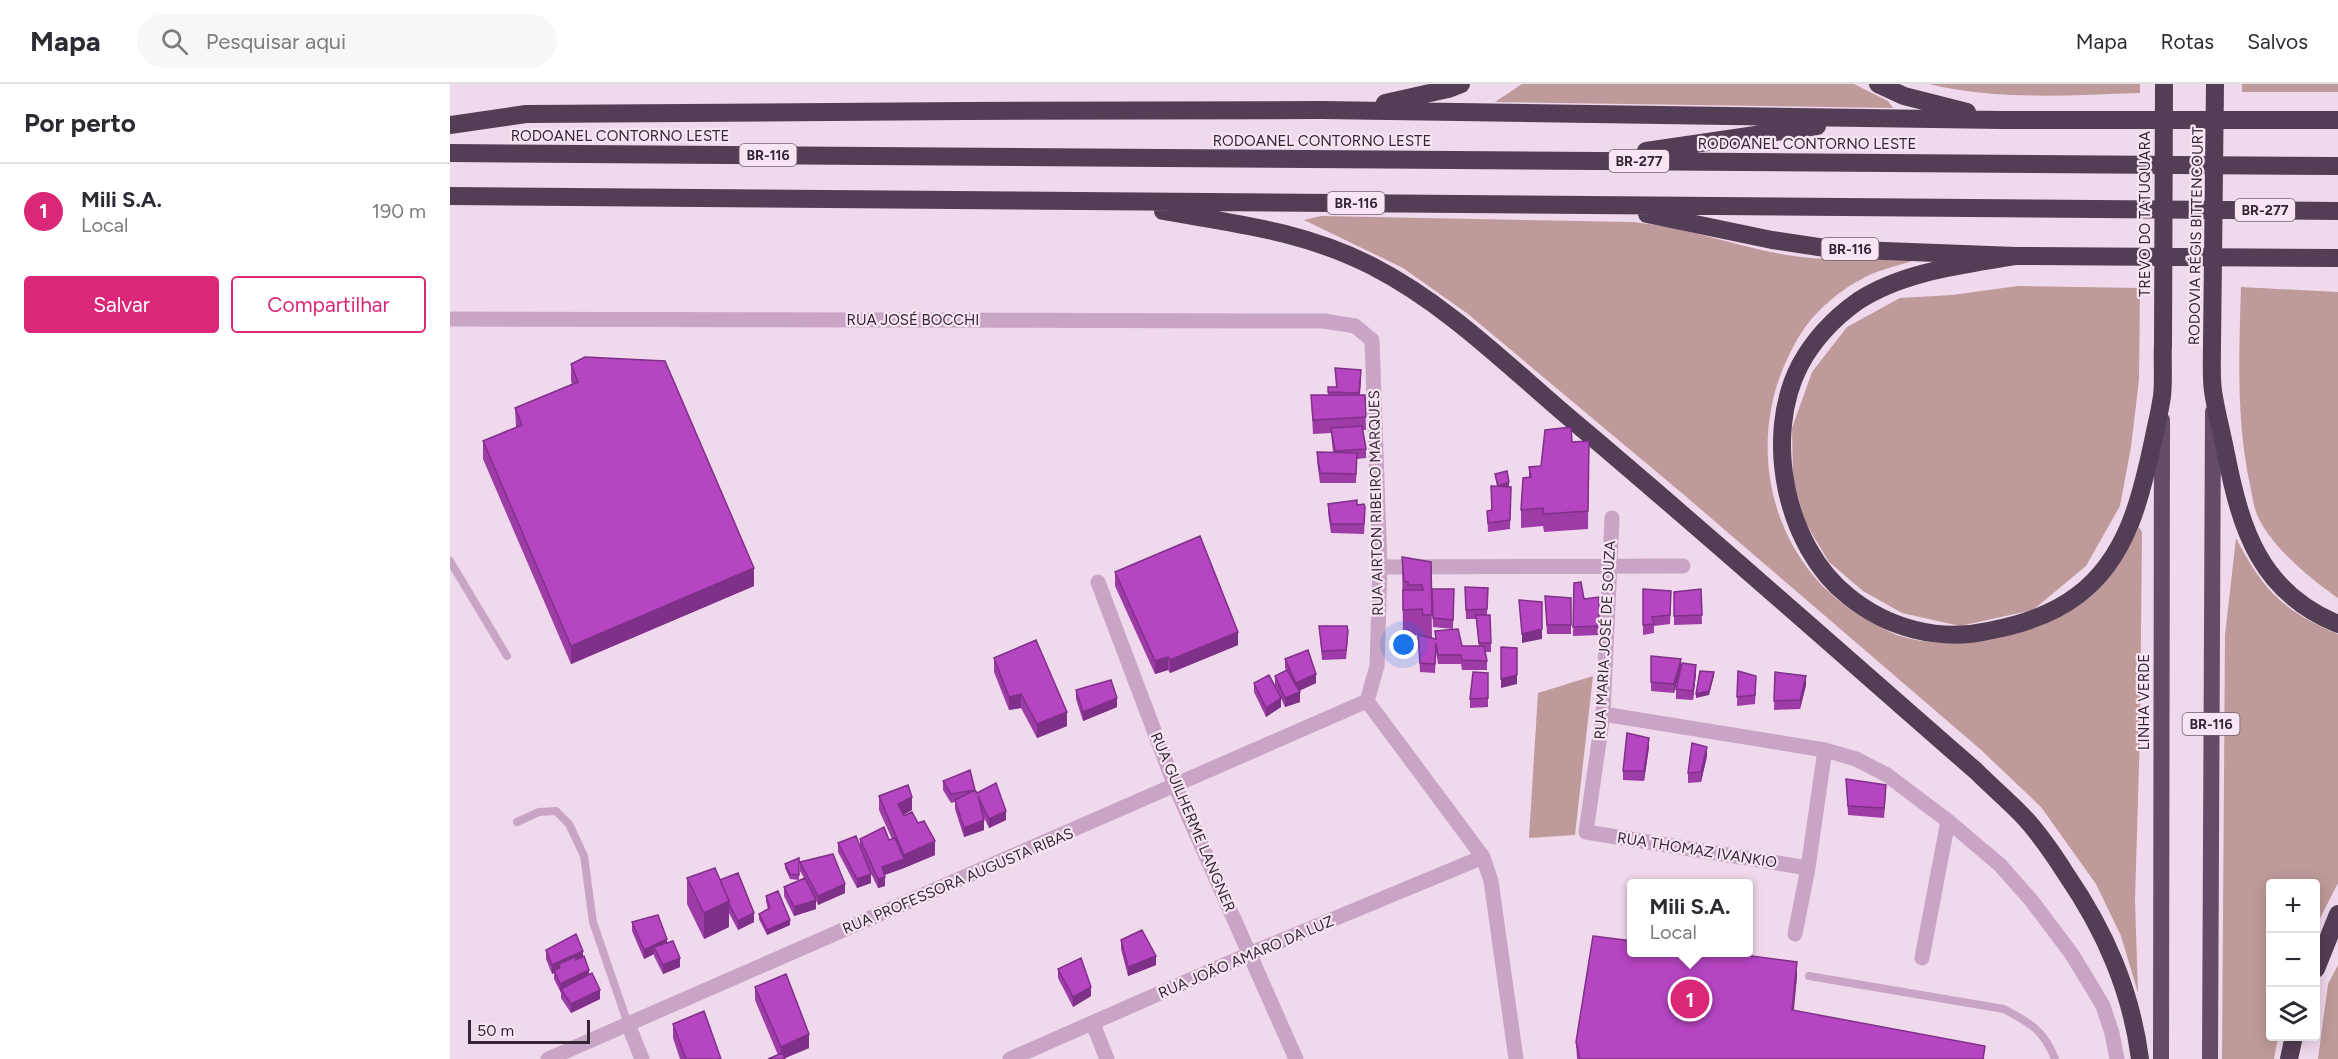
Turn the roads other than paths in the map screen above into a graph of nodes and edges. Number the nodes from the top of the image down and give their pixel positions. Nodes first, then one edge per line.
1 (1461, 84) edge
2 (1878, 84) edge
3 (2164, 84) edge
4 (2215, 84) edge
5 (1321, 110) junction
6 (1869, 118) junction
7 (2001, 120) junction
8 (2338, 120) edge
9 (450, 125) edge
10 (450, 153) edge
11 (1086, 157) joint
12 (1578, 160) junction
13 (2338, 166) edge
14 (450, 196) edge
15 (1114, 202) junction
16 (1598, 205) junction
17 (2338, 211) edge
18 (2016, 256) junction
19 (2338, 258) edge
20 (450, 319) edge
21 (1372, 340) joint
22 (2163, 344) joint
23 (2213, 389) junction
24 (2162, 395) junction
25 (1612, 518) dead end
26 (450, 561) edge
27 (1683, 566) dead end
28 (1380, 567) junction
29 (1609, 567) junction
30 (1098, 582) dead end
31 (2338, 624) edge
32 (507, 656) dead end
33 (1367, 701) junction
34 (1603, 714) junction
35 (1825, 750) junction
36 (1175, 786) junction
37 (1948, 821) junction
38 (517, 822) dead end
39 (1586, 832) joint
40 (1483, 857) junction
41 (1808, 868) junction
42 (2338, 914) edge
43 (1795, 934) dead end
44 (1249, 954) junction
45 (1922, 958) dead end
46 (2320, 959) edge
47 (1809, 976) dead end
48 (628, 1024) junction
49 (1093, 1024) junction
50 (2293, 1041) edge
51 (548, 1059) edge
52 (642, 1059) edge
53 (1010, 1059) edge
54 (1107, 1059) edge
55 (1296, 1059) edge
56 (1516, 1059) edge
57 (2055, 1059) edge
58 (2117, 1059) edge
59 (2140, 1059) edge
60 (2161, 1059) edge
61 (2210, 1059) edge
62 (2289, 1059) edge

1 - 5 highway
2 - 7 highway
3 - 22 highway, TREVO DO TATUQUARA, bridge
4 - 23 highway, RODOVIA RÉGIS BITTENCOURT / BR-116, bridge
5 - 6 highway
5 - 9 highway
6 - 7 highway
6 - 12 highway
7 - 8 highway
10 - 11 highway, RODOANEL CONTORNO LESTE / BR-116
11 - 12 highway, RODOANEL CONTORNO LESTE / BR-277
12 - 13 highway, RODOANEL CONTORNO LESTE / BR-277
14 - 15 highway, BR-116
15 - 16 highway, BR-116
15 - 59 highway
16 - 17 highway, BR-277
16 - 18 highway, BR-116
18 - 19 highway, BR-116
18 - 24 highway
20 - 21 street, RUA JOSÉ BOCCHI
21 - 28 street, RUA AIRTON RIBEIRO MARQUES
22 - 24 highway, LINHA VERDE
23 - 31 highway, RODOVIA RÉGIS BITTENCOURT
23 - 61 highway, BR-116
24 - 60 highway, LINHA VERDE
25 - 29 street, RUA MARIA JOSÉ DE SOUZA
26 - 32 lane
27 - 29 street
28 - 29 street
28 - 33 street, RUA AIRTON RIBEIRO MARQUES
29 - 34 street, RUA MARIA JOSÉ DE SOUZA
30 - 36 street, RUA GUILHERME LANGNER
33 - 36 street, RUA PROFESSORA AUGUSTA RIBAS
33 - 40 street
34 - 35 street
34 - 39 street, RUA MARIA JOSÉ DE SOUZA
35 - 37 street
35 - 41 street
36 - 44 street, RUA GUILHERME LANGNER
36 - 48 street, RUA PROFESSORA AUGUSTA RIBAS
37 - 45 street
37 - 58 street
38 - 48 lane
39 - 41 street, RUA THOMAZ IVANKIO
40 - 44 street, RUA JOÃO AMARO DA LUZ
40 - 56 street
41 - 43 street
42 - 46 highway
44 - 49 street, RUA JOÃO AMARO DA LUZ
44 - 55 street, RUA GUILHERME LANGNER
47 - 57 lane
48 - 51 street, RUA PROFESSORA AUGUSTA RIBAS
48 - 52 street
49 - 53 street, RUA JOÃO AMARO DA LUZ
49 - 54 street
50 - 62 highway

